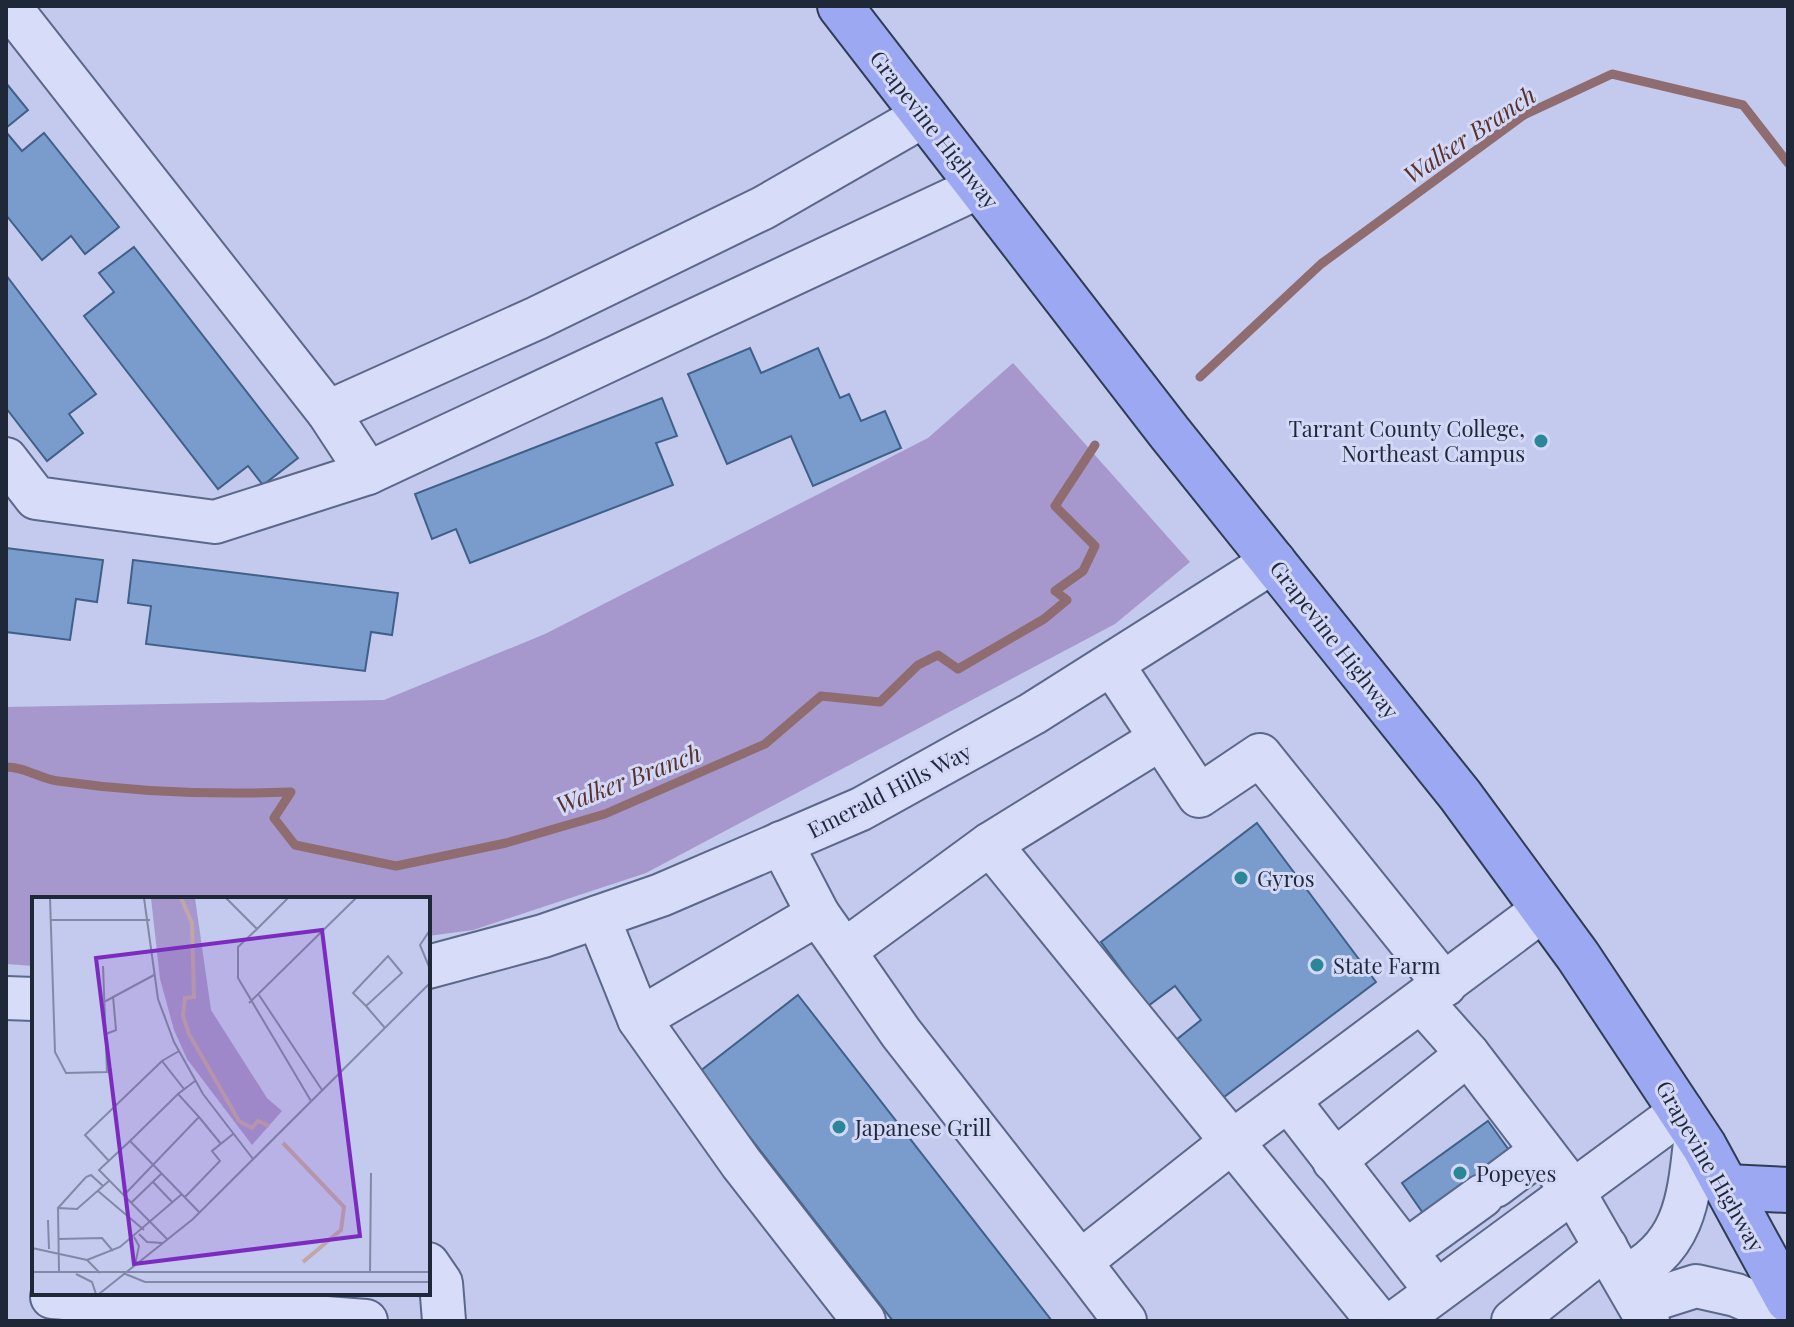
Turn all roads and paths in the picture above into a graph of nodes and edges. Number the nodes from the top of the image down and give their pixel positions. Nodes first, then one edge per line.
1 (9, 6) edge
2 (840, 6) edge
3 (925, 115) junction
4 (979, 187) junction
5 (328, 412) junction
6 (6, 459) edge
7 (368, 473) junction
8 (1274, 561) junction
9 (1112, 664) junction
10 (1160, 739) junction
11 (781, 843) junction
12 (990, 844) junction
13 (1544, 909) junction
14 (818, 914) junction
15 (598, 917) junction
16 (844, 951) junction
17 (430, 966) edge
18 (1433, 993) junction
19 (6, 998) edge
20 (32, 999) edge
21 (639, 1019) junction
22 (1468, 1054) junction
23 (1289, 1101) junction
24 (1689, 1122) junction
25 (1233, 1141) junction
26 (1542, 1151) junction
27 (1334, 1161) junction
28 (1727, 1187) junction
29 (1788, 1190) edge
30 (1573, 1191) junction
31 (1406, 1251) junction
32 (1080, 1262) junction
33 (430, 1267) edge
34 (1630, 1287) edge
35 (1436, 1291) junction
36 (52, 1297) dead end
37 (1788, 1300) edge
38 (252, 1303) edge
39 (1788, 1318) edge
40 (366, 1321) edge
41 (444, 1321) edge
42 (864, 1321) edge
43 (1125, 1321) edge
44 (1378, 1321) edge
45 (1397, 1321) edge
46 (1513, 1321) edge

1 - 5 street
2 - 3 main road, Grapevine Highway
3 - 4 main road, Grapevine Highway
3 - 5 street
4 - 7 street
4 - 8 main road, Grapevine Highway
5 - 7 street
6 - 7 street
8 - 9 street, Emerald Hills Way
8 - 13 main road, Grapevine Highway
9 - 10 street
9 - 11 street, Emerald Hills Way
10 - 12 street
10 - 18 street
11 - 14 street
11 - 15 street, Emerald Hills Way
12 - 16 street
12 - 25 street
13 - 18 street
13 - 24 main road, Grapevine Highway
14 - 16 street
14 - 21 street
15 - 17 street, Emerald Hills Way
15 - 21 street
16 - 32 street
18 - 22 street
18 - 23 street
19 - 20 street
21 - 42 street
22 - 26 street
22 - 27 street
23 - 25 street
23 - 27 street
24 - 28 main road, Grapevine Highway
24 - 30 street
24 - 34 street
25 - 32 street
25 - 44 street
26 - 30 street
26 - 31 street
27 - 31 street
28 - 29 main road
28 - 37 main road, Grapevine Highway
30 - 34 street
30 - 35 street
31 - 35 street
32 - 43 street
33 - 41 street
34 - 39 street
34 - 46 street
35 - 45 street
36 - 38 street
38 - 40 street

